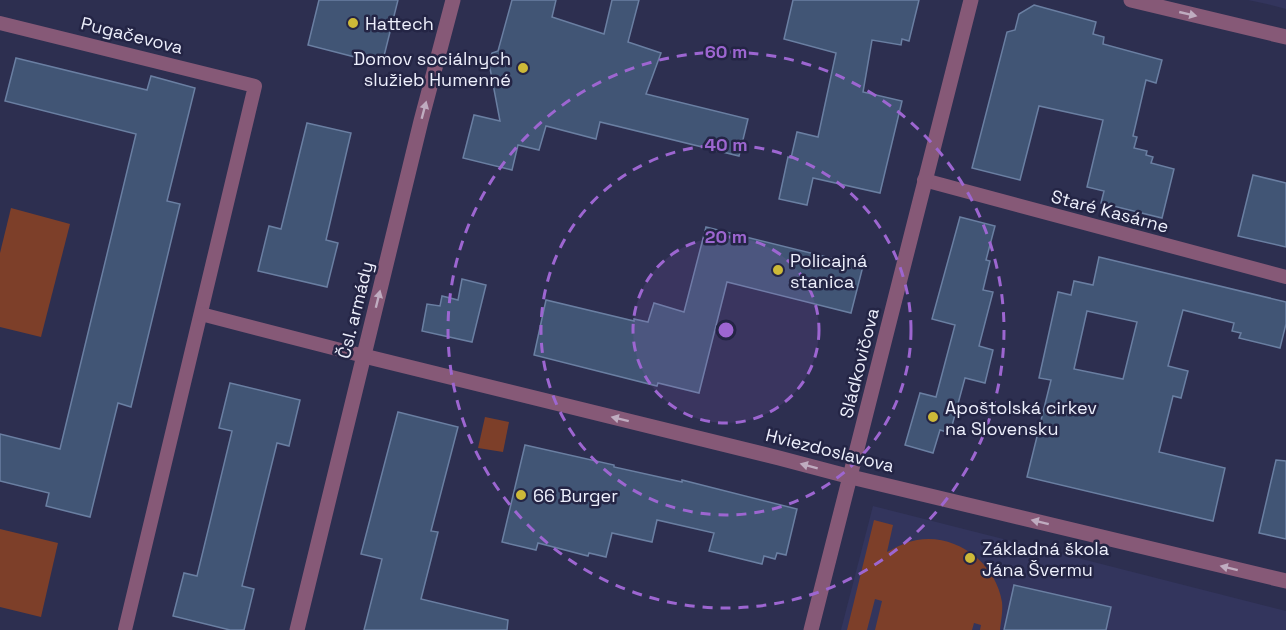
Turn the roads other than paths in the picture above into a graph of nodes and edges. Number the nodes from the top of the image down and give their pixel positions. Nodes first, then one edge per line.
1 (453, 0) edge
2 (971, 0) edge
3 (1131, 0) edge
4 (0, 23) edge
5 (1286, 37) edge
6 (924, 180) junction
7 (1286, 277) edge
8 (201, 314) junction
9 (364, 356) junction
10 (851, 477) junction
11 (1286, 581) edge
12 (125, 630) edge
13 (297, 630) edge
14 (811, 630) edge

9 -> 1 street, Čsl. armády
2 - 6 street, Sládkovičova
3 -> 5 street
4 - 8 lane, Pugačevova
6 - 7 lane, Staré Kasárne
6 - 10 street, Sládkovičova
8 - 9 lane
8 - 12 lane
10 -> 9 street, Hviezdoslavova
9 - 13 street, Čsl. armády
11 -> 10 street, Hviezdoslavova
10 - 14 street, Sládkovičova

